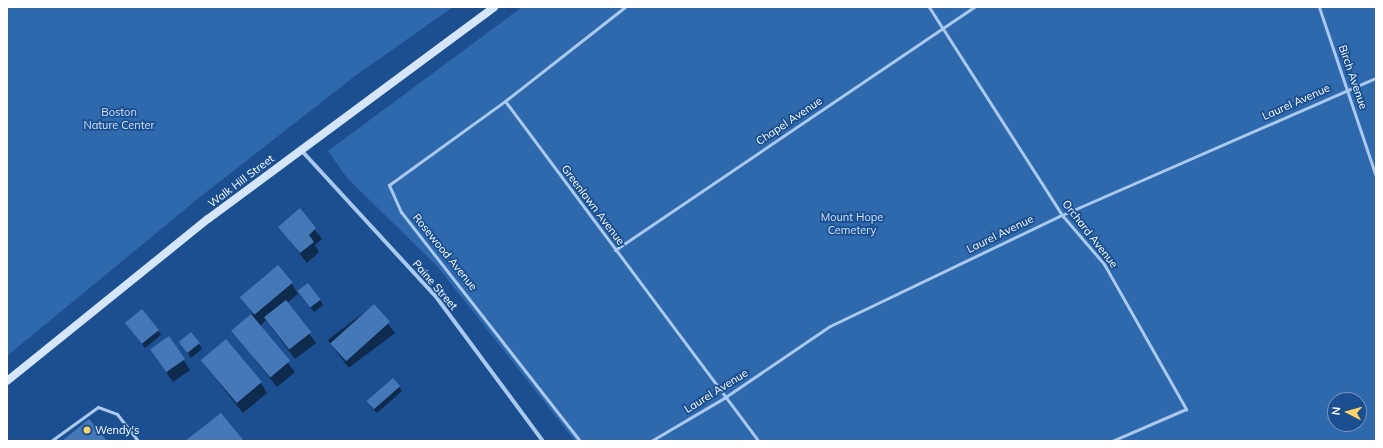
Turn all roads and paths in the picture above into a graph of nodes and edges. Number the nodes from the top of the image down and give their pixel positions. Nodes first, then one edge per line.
1 (494, 7) edge
2 (625, 7) edge
3 (929, 7) edge
4 (974, 7) edge
5 (1319, 7) edge
6 (943, 28) junction
7 (1376, 78) edge
8 (1348, 89) junction
9 (505, 102) junction
10 (301, 150) junction
11 (1376, 176) edge
12 (1062, 214) junction
13 (615, 250) junction
14 (7, 382) edge
15 (724, 398) junction
16 (50, 441) edge
17 (138, 441) edge
18 (543, 441) edge
19 (580, 441) edge
20 (651, 441) edge
21 (758, 441) edge
22 (1112, 441) edge

1 - 10 main road, Walk Hill Street
2 - 9 lane
3 - 6 lane, Orchard Avenue
4 - 6 lane, Chapel Avenue
5 - 8 lane, Birch Avenue
6 - 12 lane, Orchard Avenue
6 - 13 lane, Chapel Avenue
7 - 8 lane, Laurel Avenue
8 - 11 lane, Birch Avenue
8 - 12 lane, Laurel Avenue
9 - 13 lane, Greenlawn Avenue
9 - 19 lane, Rosewood Avenue
10 - 14 main road, Walk Hill Street
10 - 18 street, Paine Street
12 - 15 lane, Laurel Avenue
12 - 22 lane, Orchard Avenue
13 - 15 lane, Greenlawn Avenue
15 - 20 lane, Laurel Avenue
15 - 21 lane, Greenlawn Avenue
16 - 17 lane

